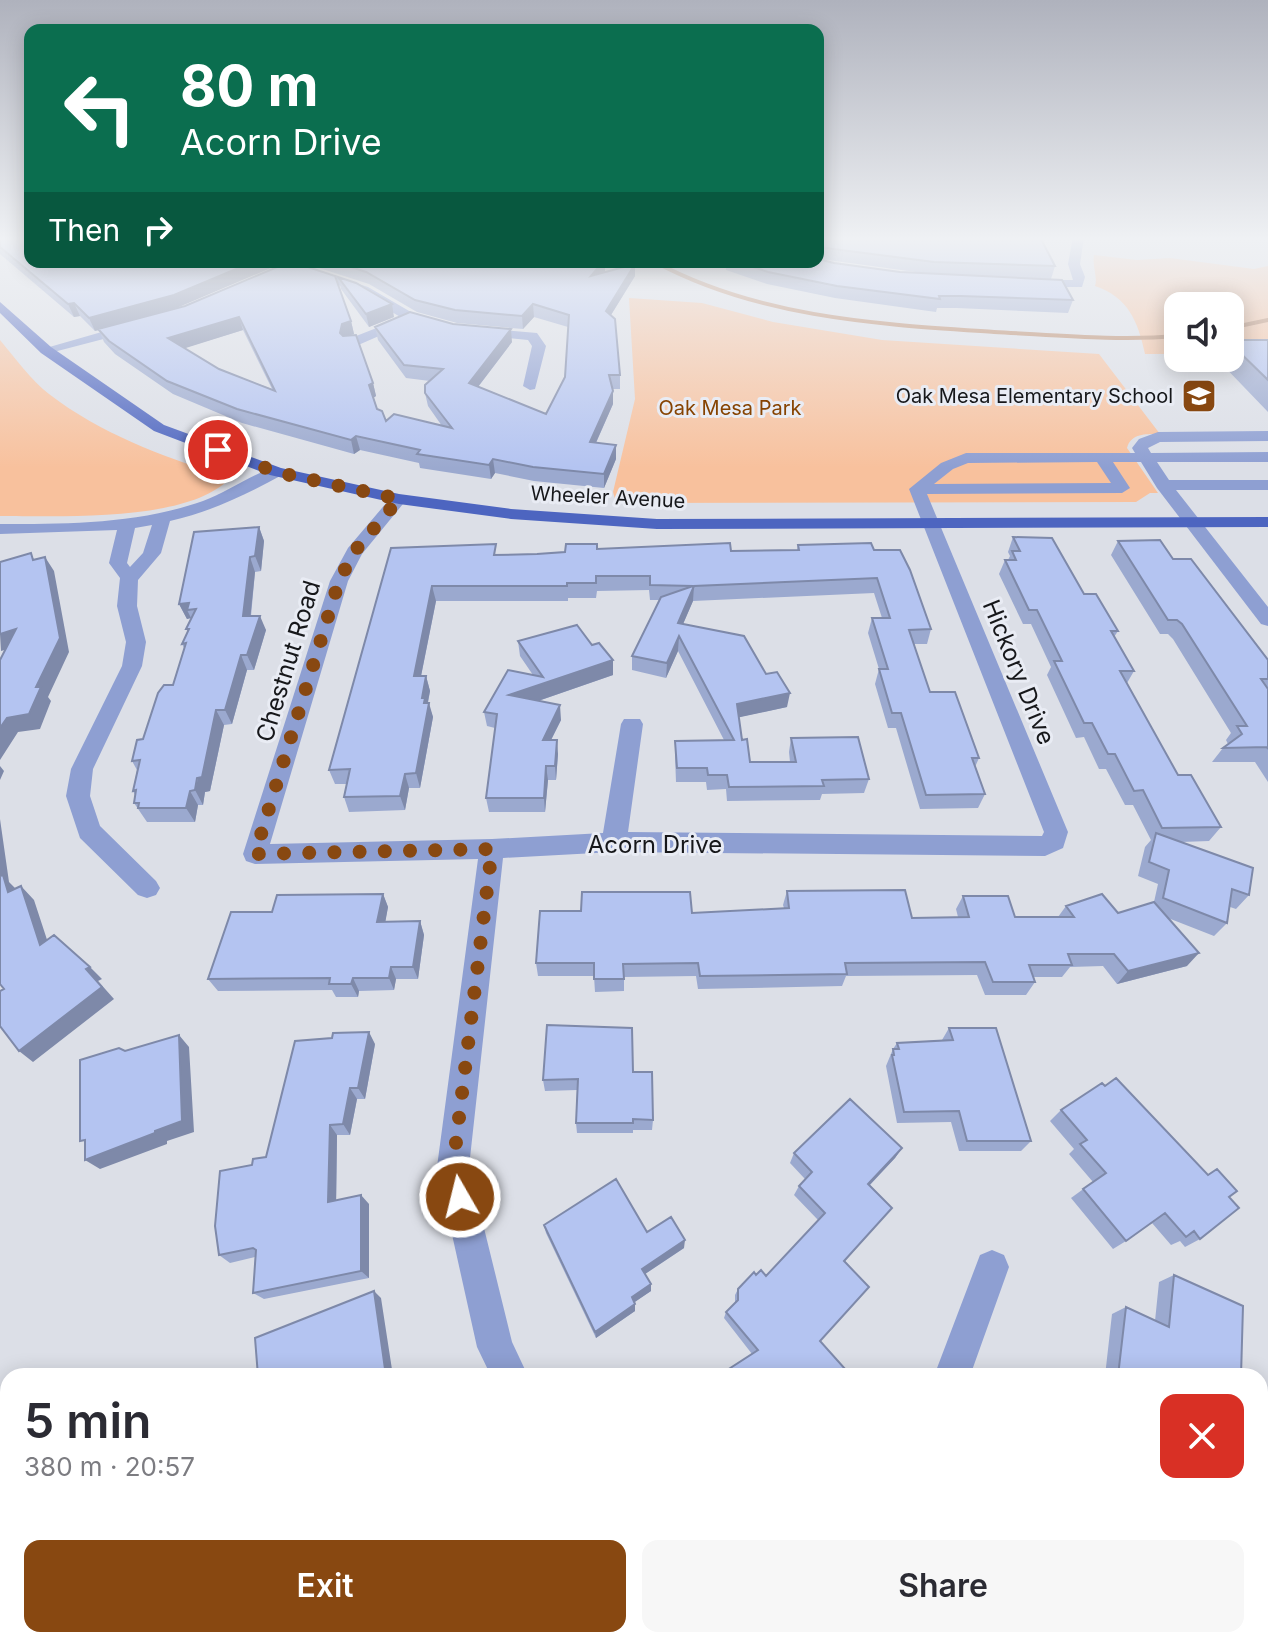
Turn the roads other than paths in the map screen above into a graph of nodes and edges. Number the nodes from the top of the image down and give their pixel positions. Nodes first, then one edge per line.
1 (8, 314) edge
2 (404, 314) edge
3 (411, 318) junction
4 (153, 321) edge
5 (440, 326) edge
6 (470, 331) edge
7 (351, 343) edge
8 (46, 350) junction
9 (530, 386) dead end
10 (1268, 436) edge
11 (1143, 457) junction
12 (1268, 457) edge
13 (1102, 458) junction
14 (276, 472) junction
15 (1163, 485) junction
16 (1268, 485) edge
17 (917, 489) junction
18 (399, 499) junction
19 (162, 520) junction
20 (1268, 522) edge
21 (930, 523) junction
22 (1195, 523) junction
23 (127, 525) junction
24 (0, 529) edge
25 (156, 548) junction
26 (120, 553) junction
27 (129, 578) junction
28 (1268, 620) edge
29 (632, 724) dead end
30 (1054, 841) joint
31 (614, 842) junction
32 (492, 849) junction
33 (255, 854) joint
34 (147, 888) dead end
35 (992, 1267) dead end
36 (506, 1368) edge
37 (955, 1368) edge

1 - 8 main road, Wheeler Avenue
2 - 3 street
3 - 5 street
3 - 7 street
4 - 8 street
6 - 9 street
8 - 14 main road, Wheeler Avenue
10 - 11 street
11 - 12 street
11 - 13 street
11 - 15 street
13 - 17 street
13 - 17 street
14 - 18 main road, Wheeler Avenue
14 - 19 street
15 - 16 street
15 - 22 street
17 - 21 street, Hickory Drive
18 - 21 main road, Wheeler Avenue
18 - 33 street, Chestnut Road
19 - 23 street
19 - 25 street
20 - 22 main road, Wheeler Avenue
21 - 22 main road, Wheeler Avenue
21 - 30 street, Hickory Drive
22 - 28 street
23 - 24 street
23 - 26 street
25 - 26 street
25 - 27 street
26 - 27 street
27 - 34 street
29 - 31 street
30 - 31 street, Acorn Drive
31 - 32 street, Acorn Drive
32 - 33 street, Acorn Drive
32 - 36 street
35 - 37 street

